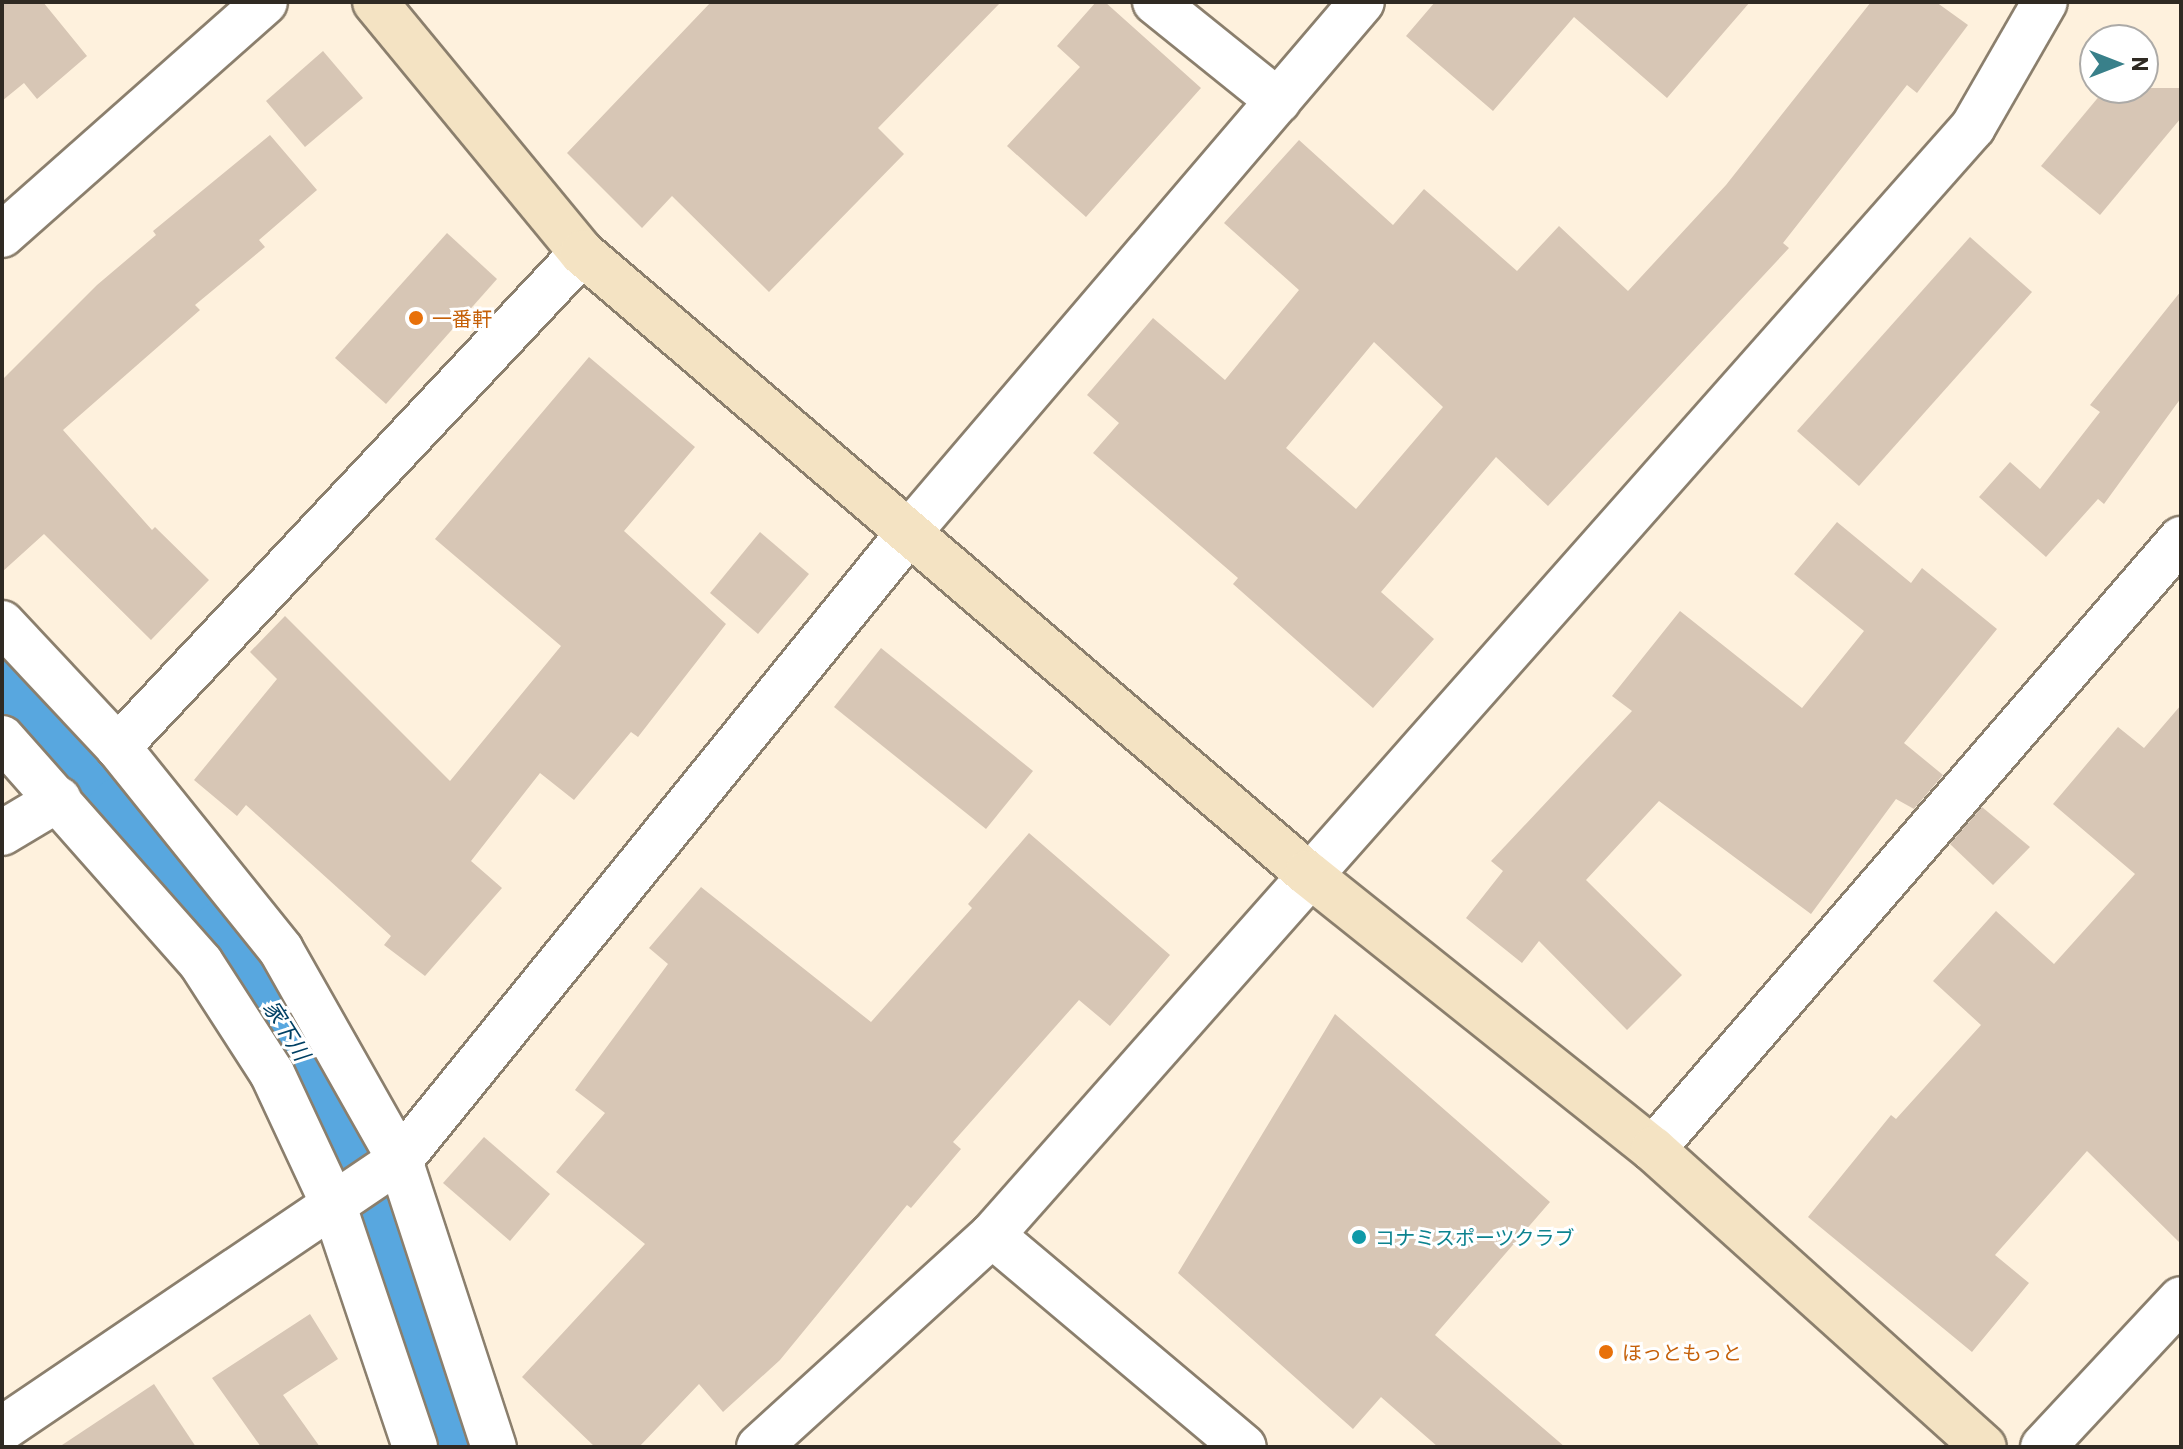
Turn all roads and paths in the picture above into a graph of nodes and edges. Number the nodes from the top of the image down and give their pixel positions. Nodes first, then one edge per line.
1 (265, 2) edge
2 (375, 2) edge
3 (1155, 2) edge
4 (1362, 2) edge
5 (2045, 2) edge
6 (1278, 101) junction
7 (2, 235) edge
8 (582, 253) junction
9 (911, 530) junction
10 (2181, 539) edge
11 (2, 623) edge
12 (2, 738) edge
13 (118, 747) junction
14 (59, 799) junction
15 (2, 833) edge
16 (1307, 873) junction
17 (1653, 1149) junction
18 (400, 1160) junction
19 (334, 1206) junction
20 (992, 1235) junction
21 (2181, 1299) edge
22 (2, 1429) edge
23 (415, 1447) edge
24 (494, 1447) edge
25 (759, 1447) edge
26 (1244, 1447) edge
27 (1984, 1447) edge
28 (2043, 1447) edge

1 - 7 street
2 - 8 street
3 - 6 street
4 - 6 street
5 - 16 street
6 - 9 street
8 - 9 street
8 - 13 street
9 - 16 street
9 - 18 street
10 - 17 street
11 - 13 street
12 - 14 street
13 - 18 street
14 - 15 street
14 - 19 street
16 - 17 street
16 - 20 street
17 - 27 street
18 - 19 street
18 - 24 street
19 - 22 street
19 - 23 street
20 - 25 street
20 - 26 street
21 - 28 street

